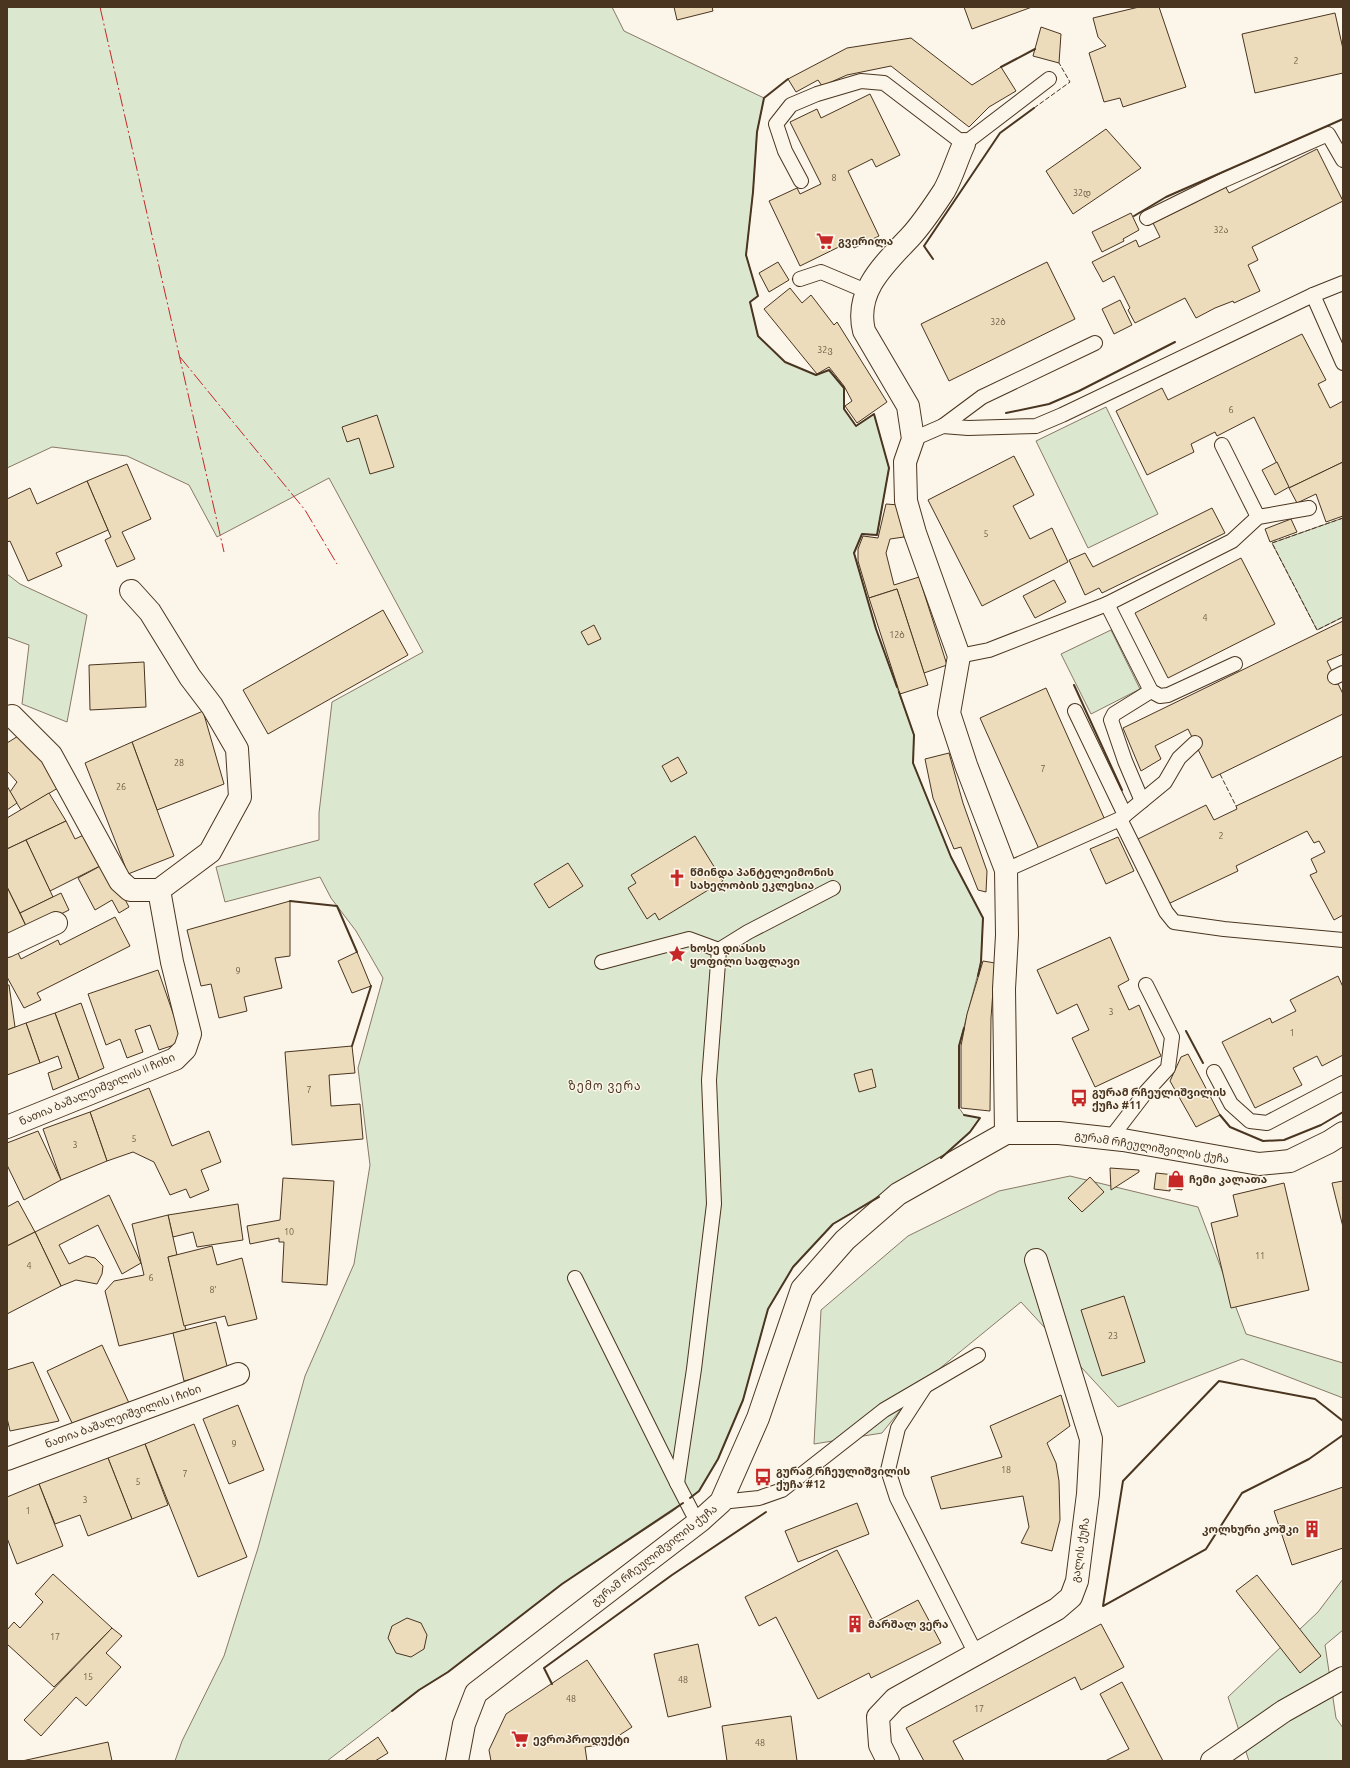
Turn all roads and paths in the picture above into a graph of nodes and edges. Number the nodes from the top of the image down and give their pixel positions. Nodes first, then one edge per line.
1 (1049, 79) dead end
2 (964, 144) junction
3 (1343, 160) edge
4 (801, 181) dead end
5 (1147, 218) dead end
6 (800, 279) dead end
7 (1343, 283) edge
8 (866, 291) junction
9 (1313, 295) junction
10 (1095, 343) dead end
11 (1343, 363) edge
12 (943, 426) junction
13 (913, 439) junction
14 (1222, 445) dead end
15 (1309, 508) dead end
16 (1258, 517) junction
17 (131, 591) dead end
18 (1107, 604) junction
19 (959, 656) junction
20 (1235, 664) dead end
21 (1152, 691) junction
22 (1075, 711) dead end
23 (12, 716) dead end
24 (1195, 742) dead end
25 (1142, 801) junction
26 (1123, 817) junction
27 (1006, 870) junction
28 (833, 888) dead end
29 (159, 890) junction
30 (56, 923) dead end
31 (1343, 940) edge
32 (7, 946) edge
33 (719, 950) junction
34 (602, 962) dead end
35 (1146, 985) dead end
36 (1214, 1072) dead end
37 (1343, 1083) edge
38 (7, 1127) edge
39 (1006, 1133) junction
40 (1343, 1133) edge
41 (1110, 1139) junction
42 (1036, 1260) dead end
43 (575, 1278) dead end
44 (978, 1355) dead end
45 (238, 1374) dead end
46 (927, 1385) junction
47 (7, 1458) edge
48 (677, 1484) junction
49 (721, 1502) junction
50 (700, 1521) junction
51 (976, 1654) junction
52 (1343, 1678) edge
53 (457, 1761) edge
54 (888, 1761) edge
55 (1212, 1761) edge

1 - 2 lane
2 - 4 lane
2 - 8 street
3 - 5 lane
6 - 8 lane
7 - 9 lane
8 - 13 street
9 - 11 lane
9 - 12 lane
10 - 12 lane
12 - 13 lane
13 - 19 street
14 - 16 lane
15 - 16 lane
16 - 18 lane
17 - 29 street
18 - 19 lane
18 - 21 lane
19 - 27 street
20 - 21 lane
21 - 25 lane
22 - 26 lane
23 - 29 street
24 - 25 lane
25 - 26 lane
26 - 27 lane
26 - 31 lane
27 - 39 street
28 - 33 lane
29 - 38 street, ნათია ბაშალეიშვილის II ჩიხი
30 - 32 street
33 - 34 lane
33 - 48 lane
35 - 41 lane
36 - 37 lane
39 - 41 street, გურამ რჩეულიშვილის ქუჩა
39 - 49 street, გურამ რჩეულიშვილის ქუჩა
40 - 41 street, გურამ რჩეულიშვილის ქუჩა
42 - 51 street, გალის ქუჩა
43 - 48 lane
44 - 46 lane
45 - 47 street, ნათია ბაშალეიშვილის I ჩიხი
46 - 49 lane
46 - 51 lane
48 - 50 lane
49 - 50 street, გურამ რჩეულიშვილის ქუჩა
50 - 53 street, გურამ რჩეულიშვილის ქუჩა
51 - 54 street, გალის ქუჩა
52 - 55 street

